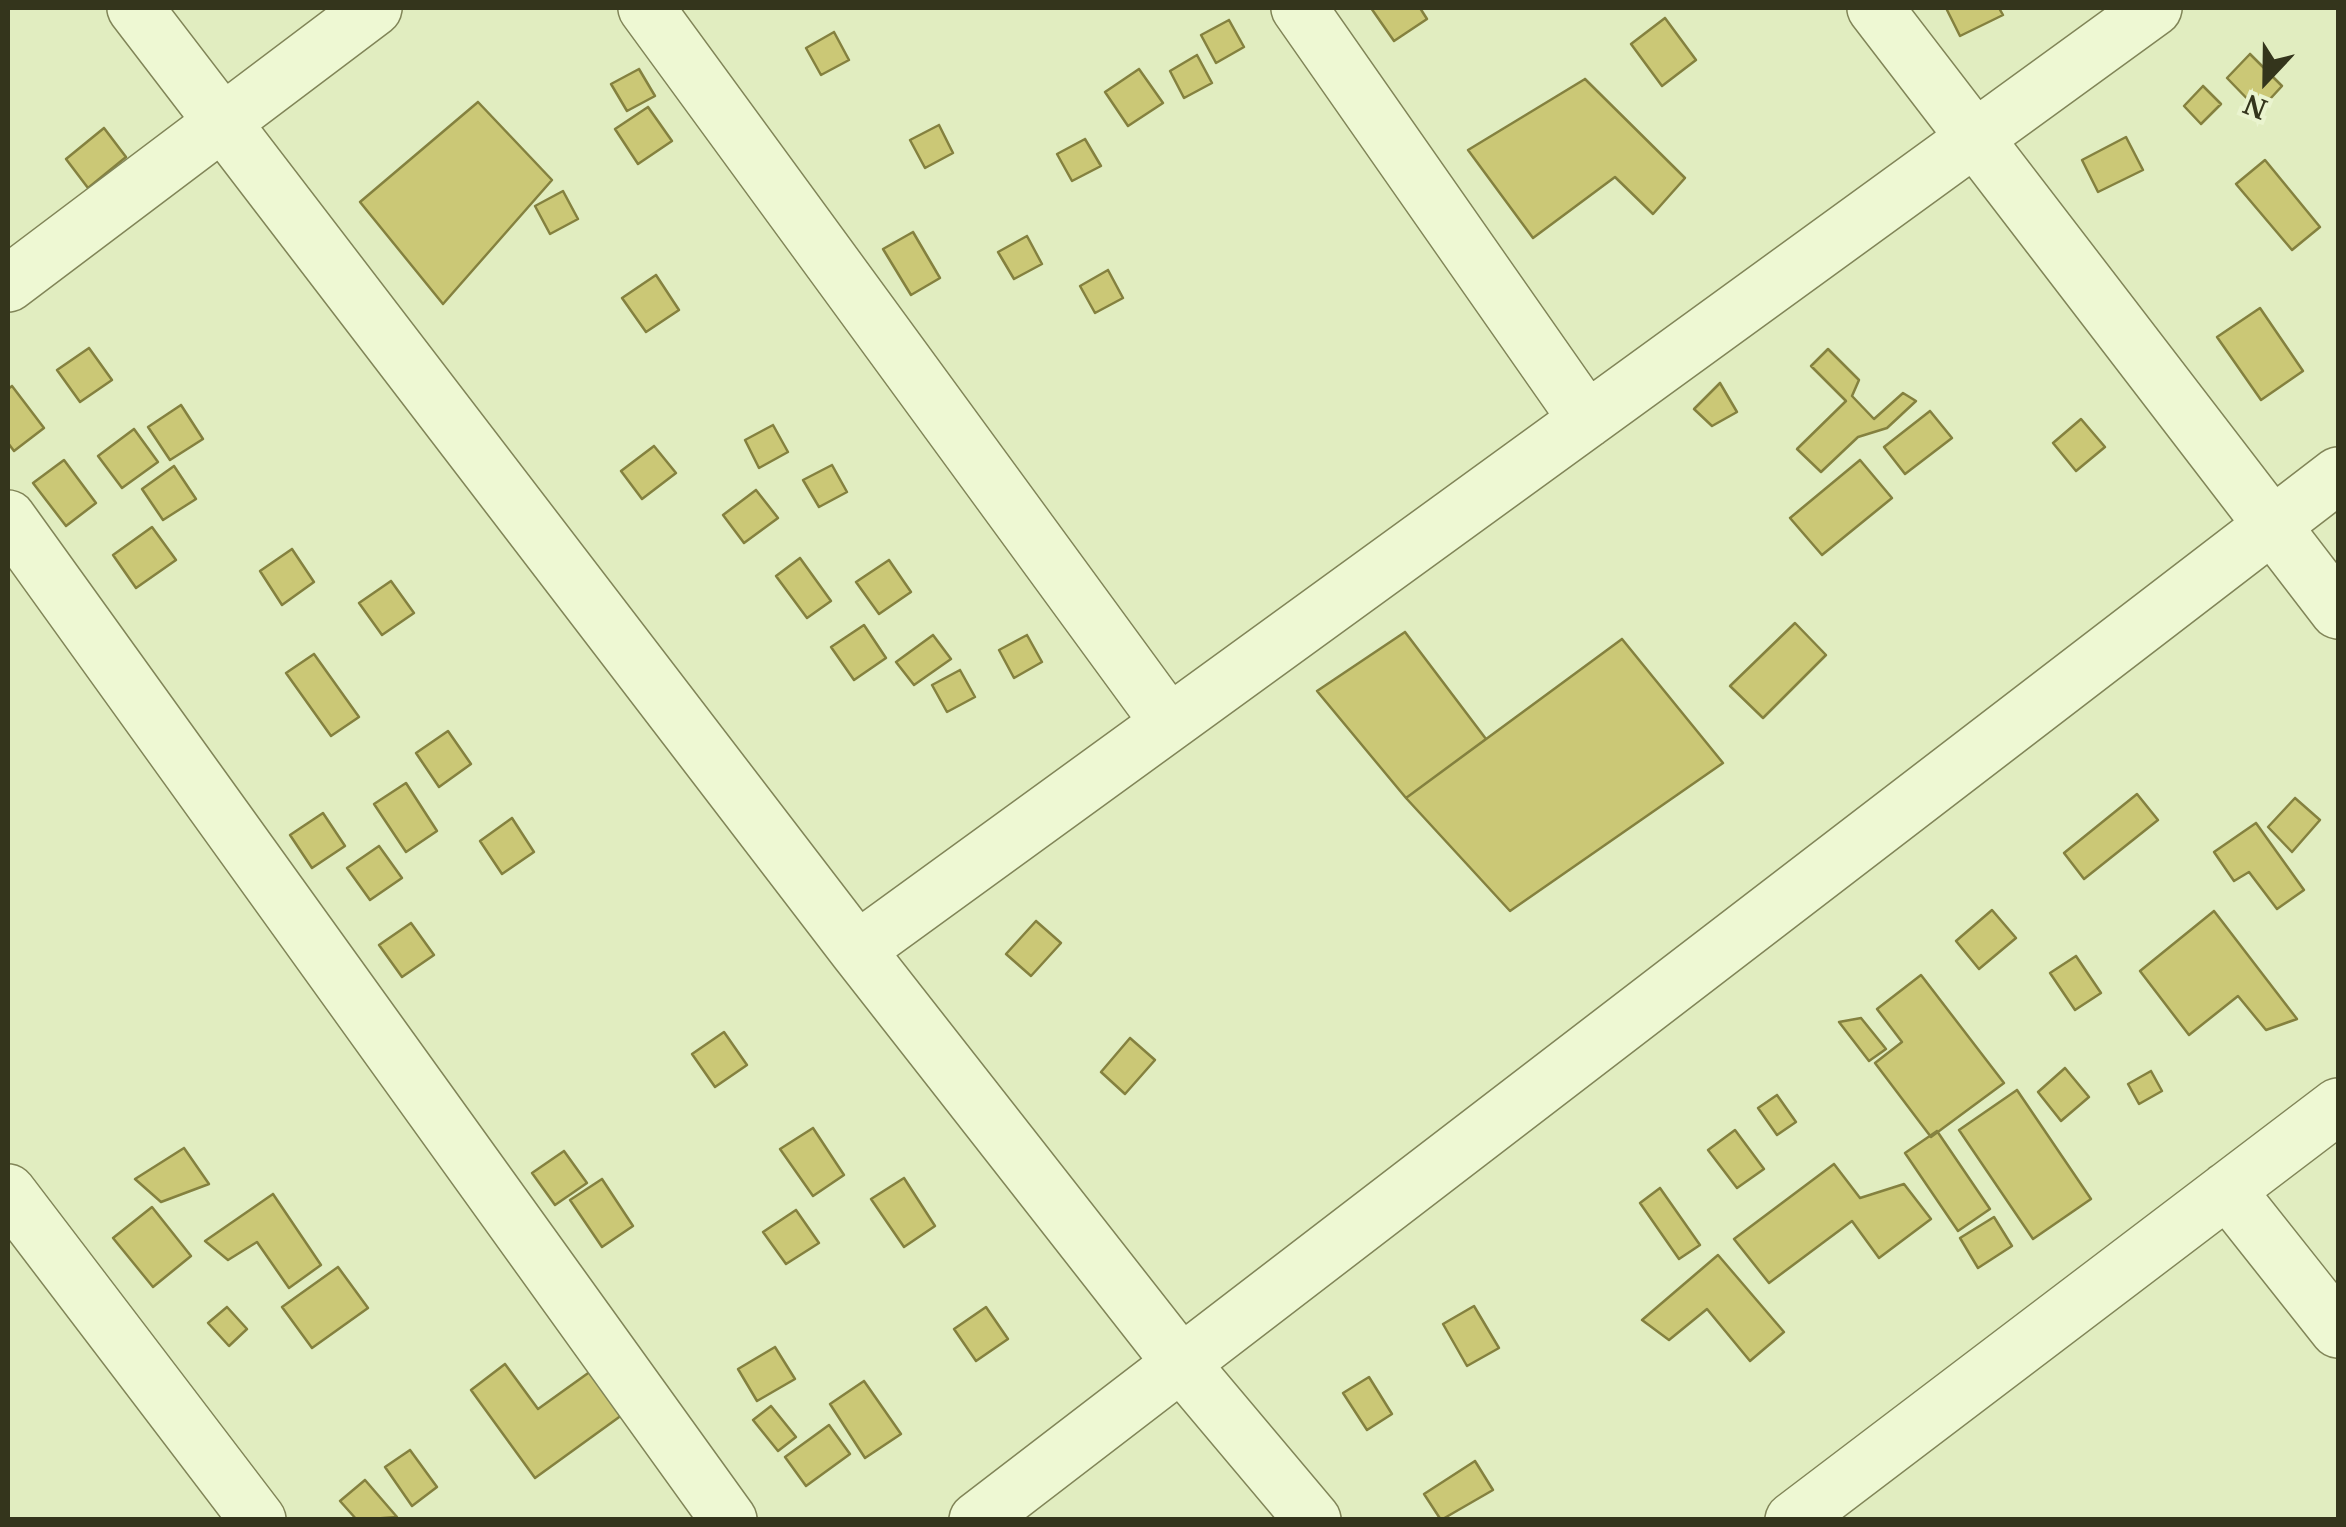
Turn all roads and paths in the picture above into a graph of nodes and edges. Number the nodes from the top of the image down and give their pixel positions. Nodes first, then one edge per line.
1 (134, 8) edge
2 (374, 8) edge
3 (646, 8) edge
4 (1299, 8) edge
5 (1875, 8) edge
6 (2154, 8) edge
7 (221, 120) junction
8 (1975, 138) junction
9 (8, 284) edge
10 (1587, 420) junction
11 (2338, 475) edge
12 (8, 518) edge
13 (2273, 525) junction
14 (2338, 611) edge
15 (1169, 723) junction
16 (857, 950) junction
17 (2338, 1106) edge
18 (2227, 1190) junction
19 (16, 1220) edge
20 (2338, 1330) edge
21 (1180, 1362) junction
22 (1800, 1517) edge
23 (258, 1520) edge
24 (729, 1520) edge
25 (978, 1520) edge
26 (1313, 1520) edge

1 - 7 street
2 - 7 street
3 - 15 street
4 - 10 street
5 - 8 street
6 - 8 street
7 - 9 street
7 - 16 street
8 - 10 street
8 - 13 street
10 - 15 street
11 - 13 street
12 - 24 street
13 - 14 street
13 - 21 street
15 - 16 street
16 - 21 street
17 - 18 street
18 - 20 street
18 - 22 street
19 - 23 street
21 - 25 street
21 - 26 street

